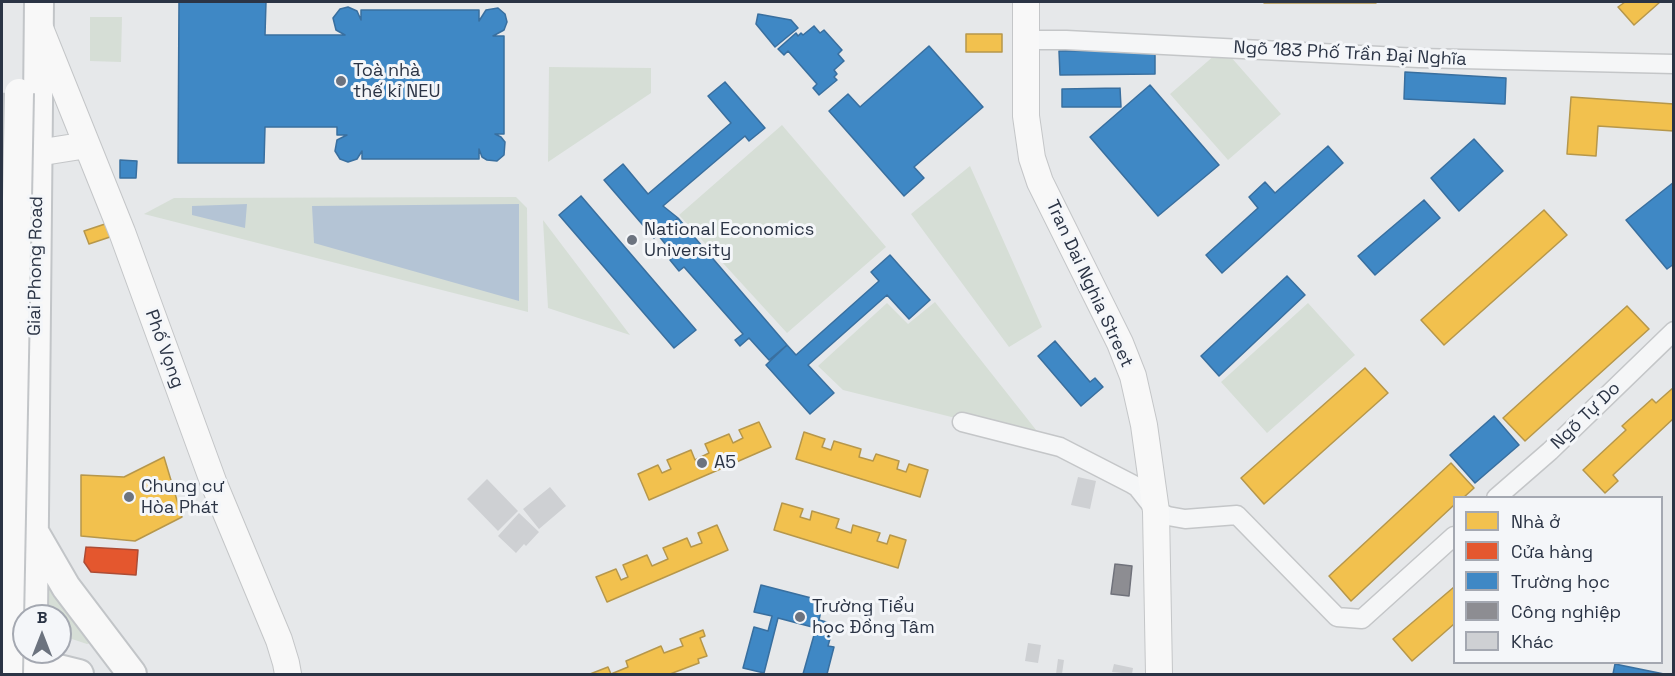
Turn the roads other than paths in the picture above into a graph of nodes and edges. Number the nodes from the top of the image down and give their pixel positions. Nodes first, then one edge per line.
1 (19, 2) edge
2 (1026, 2) edge
3 (39, 13) edge
4 (1026, 40) junction
5 (1674, 64) edge
6 (87, 145) junction
7 (37, 153) junction
8 (1674, 330) edge
9 (962, 422) dead end
10 (1498, 496) edge
11 (1156, 511) junction
12 (33, 530) junction
13 (1453, 538) edge
14 (33, 558) junction
15 (2, 575) edge
16 (33, 604) edge
17 (2, 655) edge
18 (26, 666) edge
19 (79, 675) edge
20 (132, 675) edge
21 (288, 675) edge
22 (1159, 675) edge

1 - 18 main road, bridge
2 - 4 street, Tran Dai Nghia Street
3 - 6 street, Phố Vọng
3 - 7 main road, Giai Phong Road
4 - 5 street, Ngõ 183 Phố Trần Đại Nghĩa
4 - 11 street, Tran Dai Nghia Street
6 - 7 street
6 - 21 street, Phố Vọng
7 - 12 main road, Giai Phong Road
8 - 10 street, Ngõ Tự Do
9 - 11 street
11 - 13 street
11 - 22 street, Tran Dai Nghia Street
12 - 14 main road, Giai Phong Road
12 - 20 main road
14 - 15 main road
14 - 16 main road
17 - 18 main road
18 - 19 main road

